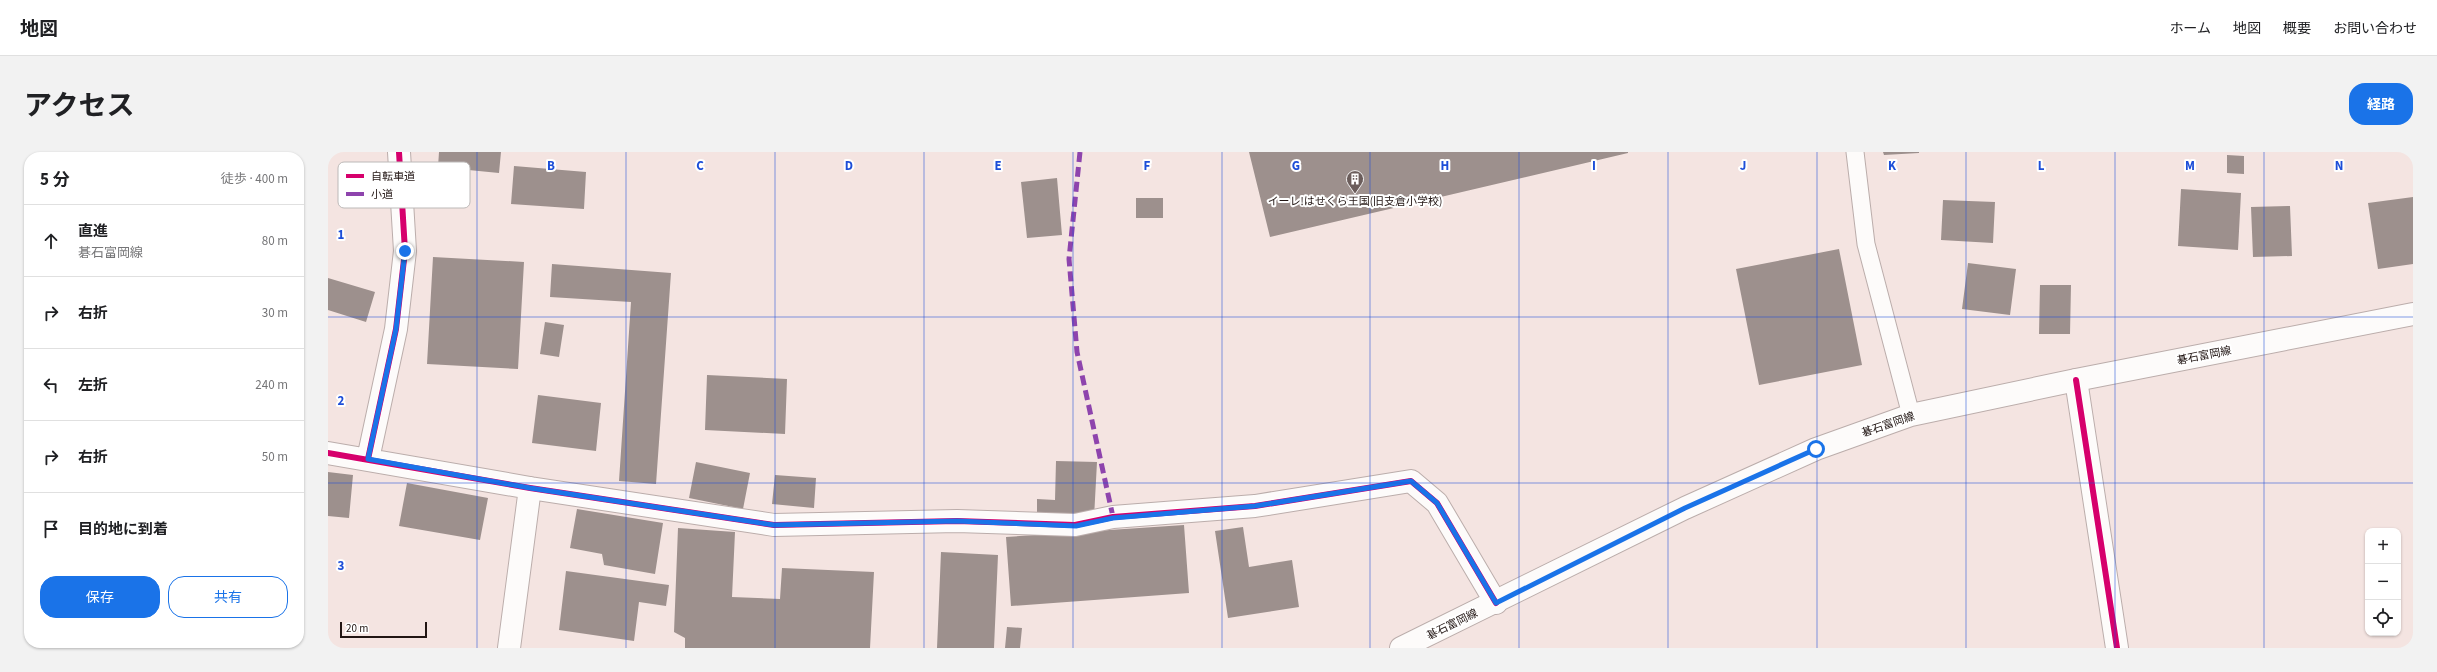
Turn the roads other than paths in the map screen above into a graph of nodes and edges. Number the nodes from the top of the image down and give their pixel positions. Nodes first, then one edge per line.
1 (399, 152) edge
2 (1855, 152) edge
3 (400, 162) edge
4 (402, 208) edge
5 (2413, 314) edge
6 (2076, 380) junction
7 (1911, 415) junction
8 (328, 453) edge
9 (368, 459) junction
10 (530, 488) junction
11 (1496, 603) junction
12 (509, 648) edge
13 (1401, 648) edge
14 (2117, 648) edge

1 - 3 street
2 - 7 lane
4 - 9 street
5 - 6 street, 碁石富岡線
6 - 7 street, 碁石富岡線
6 - 14 street
7 - 11 street, 碁石富岡線
8 - 9 street
9 - 10 street
10 - 11 street
10 - 12 street
11 - 13 street, 碁石富岡線

